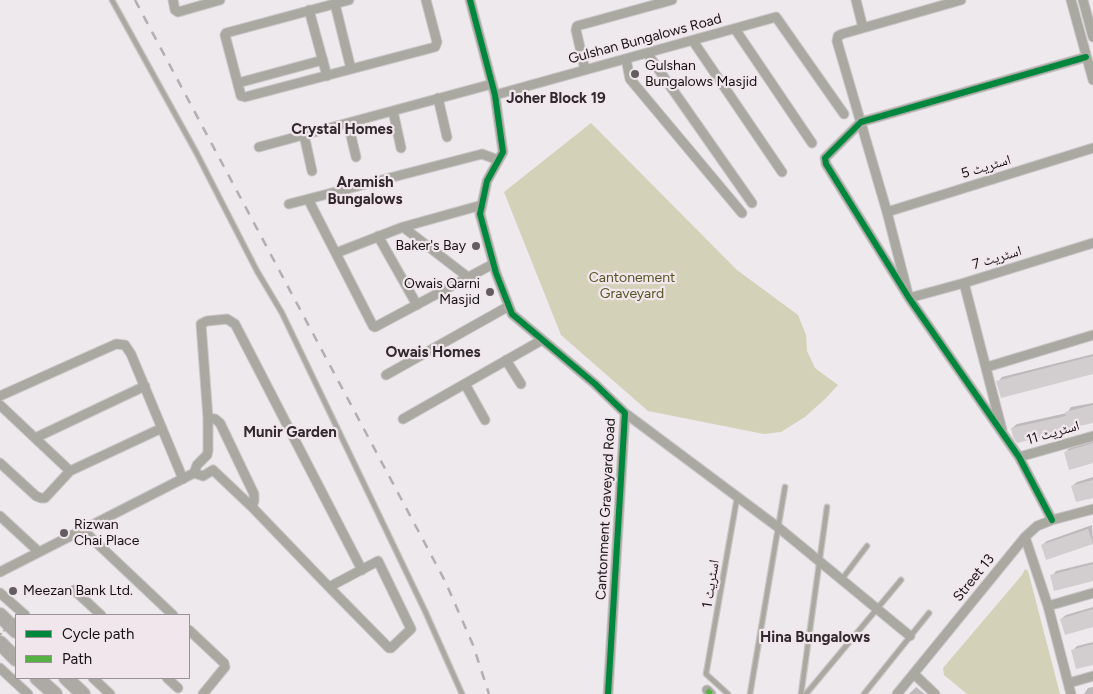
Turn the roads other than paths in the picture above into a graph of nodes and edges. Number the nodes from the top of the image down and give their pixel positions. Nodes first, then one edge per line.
1 (112, 0) edge
2 (172, 0) edge
3 (220, 0) edge
4 (349, 0) edge
5 (426, 0) edge
6 (470, 0) edge
7 (672, 0) edge
8 (856, 0) edge
9 (961, 0) edge
10 (1071, 0) edge
11 (1083, 0) edge
12 (335, 4) junction
13 (309, 10) junction
14 (863, 28) junction
15 (735, 29) junction
16 (1092, 32) edge
17 (693, 41) junction
18 (647, 53) junction
19 (1086, 57) junction
20 (626, 59) junction
21 (323, 60) junction
22 (352, 69) junction
23 (585, 70) junction
24 (327, 76) junction
25 (1093, 80) edge
26 (238, 83) junction
27 (492, 84) junction
28 (494, 95) junction
29 (438, 98) junction
30 (393, 111) junction
31 (844, 114) dead end
32 (861, 122) junction
33 (348, 123) junction
34 (304, 134) junction
35 (447, 137) dead end
36 (812, 143) dead end
37 (259, 147) dead end
38 (401, 148) dead end
39 (1093, 148) edge
40 (356, 157) dead end
41 (498, 160) junction
42 (312, 171) dead end
43 (782, 172) dead end
44 (308, 199) junction
45 (752, 203) dead end
46 (289, 204) dead end
47 (482, 205) junction
48 (888, 212) junction
49 (742, 213) dead end
50 (403, 227) junction
51 (378, 236) junction
52 (1093, 243) edge
53 (336, 253) junction
54 (493, 264) junction
55 (469, 278) junction
56 (964, 283) junction
57 (909, 298) junction
58 (417, 305) junction
59 (509, 306) junction
60 (1093, 335) edge
61 (542, 340) junction
62 (506, 360) junction
63 (987, 367) junction
64 (386, 375) dead end
65 (465, 384) junction
66 (521, 384) dead end
67 (145, 386) junction
68 (0, 396) edge
69 (0, 405) edge
70 (625, 413) junction
71 (208, 418) junction
72 (403, 419) dead end
73 (485, 420) dead end
74 (162, 428) junction
75 (1004, 435) junction
76 (1093, 436) edge
77 (35, 438) junction
78 (1019, 457) junction
79 (0, 464) edge
80 (70, 472) junction
81 (194, 473) junction
82 (183, 479) junction
83 (785, 487) dead end
84 (737, 497) junction
85 (252, 507) junction
86 (827, 508) dead end
87 (1093, 509) edge
88 (0, 516) edge
89 (1052, 520) junction
90 (779, 528) junction
91 (83, 530) junction
92 (1025, 537) junction
93 (867, 546) dead end
94 (39, 552) junction
95 (819, 560) junction
96 (362, 570) junction
97 (0, 572) edge
98 (842, 579) junction
99 (901, 580) dead end
100 (329, 587) junction
101 (74, 590) dead end
102 (0, 592) edge
103 (1093, 593) edge
104 (1048, 606) junction
105 (876, 608) junction
106 (167, 613) edge
107 (929, 613) dead end
108 (24, 614) edge
109 (100, 614) edge
110 (0, 616) edge
111 (15, 630) edge
112 (190, 631) edge
113 (910, 636) junction
114 (0, 643) edge
115 (15, 658) edge
116 (0, 668) edge
117 (914, 674) junction
118 (1093, 676) edge
119 (38, 679) edge
120 (67, 679) edge
121 (98, 679) edge
122 (168, 679) edge
123 (1069, 683) junction
124 (178, 688) dead end
125 (207, 693) edge
126 (28, 694) edge
127 (55, 694) edge
128 (83, 694) edge
129 (110, 694) edge
130 (462, 694) edge
131 (608, 694) edge
132 (728, 694) edge
133 (750, 694) edge
134 (801, 694) edge
135 (806, 694) edge
136 (864, 694) edge
137 (897, 694) edge
138 (936, 694) edge
139 (1072, 694) edge

1 - 130 lane
2 - 3 street
4 - 12 street
5 - 22 street
6 - 27 street, Cantonment Graveyard Road
7 - 23 street
8 - 14 street
9 - 14 street
10 - 19 street
11 - 16 street
12 - 13 street
12 - 22 street
13 - 21 street
13 - 26 street
14 - 32 street
15 - 17 street, Gulshan Bungalows Road
15 - 31 street, Gulshan Bungalows Road
15 - 36 street
17 - 18 street, Gulshan Bungalows Road
17 - 43 street
18 - 20 street, Gulshan Bungalows Road
18 - 45 street
19 - 25 street
19 - 32 street
20 - 23 street, Gulshan Bungalows Road
20 - 49 street
21 - 24 street
21 - 26 street
22 - 24 street
23 - 28 street, Gulshan Bungalows Road
24 - 26 street
27 - 28 street, Cantonment Graveyard Road
27 - 29 street
28 - 41 street, Cantonment Graveyard Road
29 - 30 street
29 - 35 street
30 - 33 street
30 - 38 street
32 - 48 street
32 - 57 street
33 - 34 street
33 - 40 street
34 - 37 street
34 - 42 street
39 - 48 street, اسٹریٹ 5
41 - 44 street
41 - 47 street, Cantonment Graveyard Road
44 - 46 street
44 - 53 street
47 - 50 street
47 - 54 street, Cantonment Graveyard Road
48 - 57 street
50 - 51 street
50 - 55 street
51 - 53 street
51 - 58 street
52 - 56 street, اسٹریٹ 7
53 - 58 street
54 - 55 street
54 - 59 street, Cantonment Graveyard Road
55 - 58 street
56 - 57 street, اسٹریٹ 7
56 - 63 street
57 - 75 street
59 - 61 street, Cantonment Graveyard Road
59 - 64 street
60 - 63 street
61 - 62 street
61 - 70 street, Cantonment Graveyard Road
62 - 65 street
62 - 66 street
63 - 75 street
65 - 72 street
65 - 73 street
67 - 68 street
67 - 74 street
67 - 77 street
69 - 77 street
70 - 84 street
70 - 131 street, Cantonment Graveyard Road
71 - 81 street
71 - 85 street
71 - 96 street
74 - 80 street
74 - 82 street
75 - 78 street
76 - 78 street, اسٹریٹ 11
77 - 80 street
78 - 89 street
79 - 80 street
81 - 82 street
81 - 85 street
82 - 91 street
83 - 90 lane
84 - 90 street
84 - 132 lane, اسٹریٹ 1
85 - 100 street
86 - 95 lane
87 - 89 street, Street 13
88 - 94 street
89 - 92 street, Street 13
90 - 95 street
90 - 133 lane
91 - 94 street
91 - 106 street
92 - 104 street
92 - 117 street, Street 13
93 - 98 lane
94 - 97 street
95 - 98 street
95 - 134 lane
96 - 100 street
96 - 100 street
98 - 105 street
99 - 105 lane
101 - 109 street
102 - 108 street
103 - 104 street
104 - 123 street
105 - 113 street
105 - 135 lane
107 - 113 lane
110 - 111 main road
112 - 125 street
113 - 136 lane
114 - 115 main road
116 - 126 street
117 - 137 street, Street 13
117 - 138 street
118 - 123 street
119 - 127 main road
120 - 128 main road
121 - 129 street
122 - 124 street
123 - 139 street

